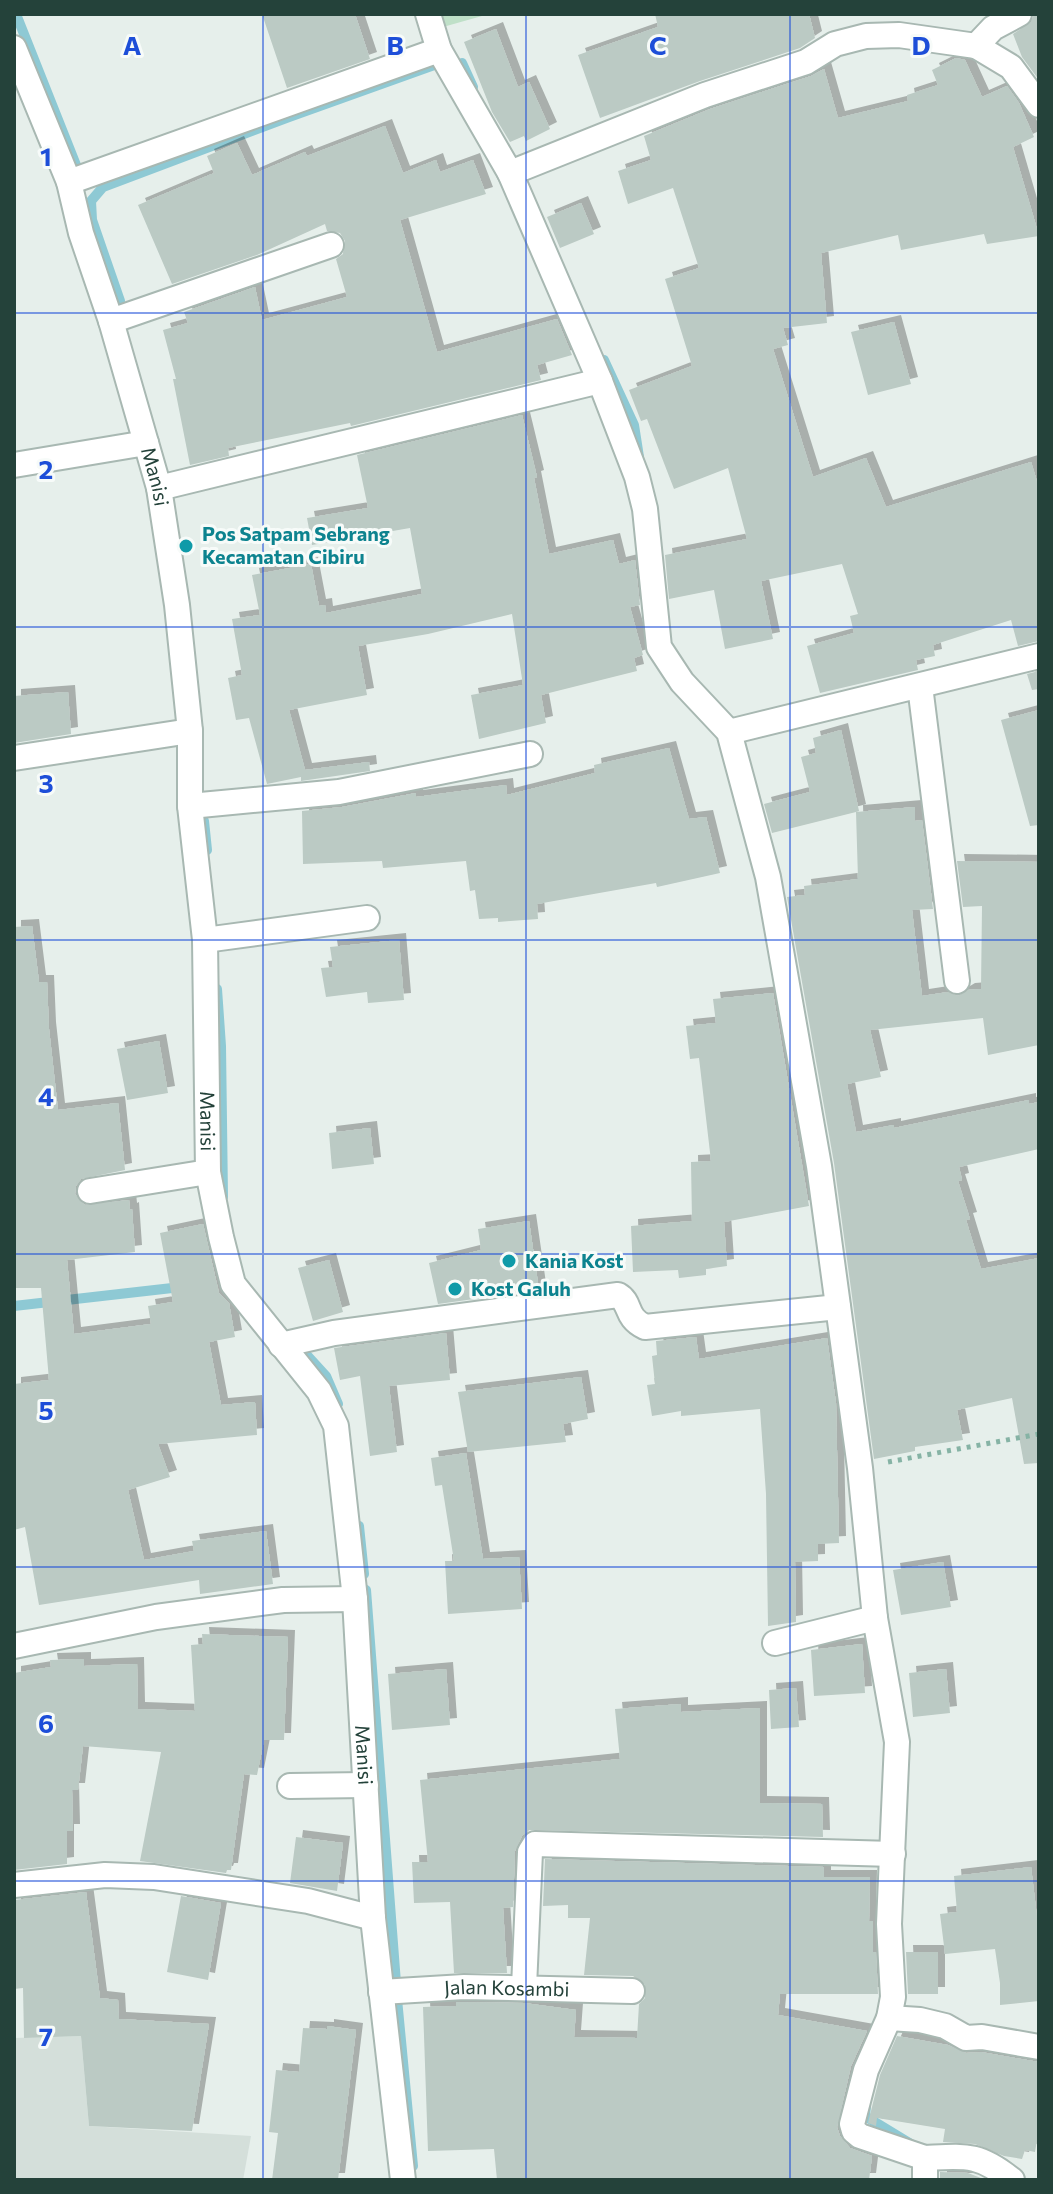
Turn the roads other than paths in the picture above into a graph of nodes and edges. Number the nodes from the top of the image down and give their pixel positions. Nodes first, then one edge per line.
1 (428, 14) edge
2 (1019, 14) edge
3 (976, 46) junction
4 (14, 48) edge
5 (439, 50) junction
6 (1039, 105) edge
7 (510, 173) junction
8 (69, 182) junction
9 (331, 245) dead end
10 (111, 321) junction
11 (600, 381) junction
12 (146, 443) junction
13 (14, 465) edge
14 (159, 488) junction
15 (1039, 656) edge
16 (920, 686) junction
17 (190, 731) junction
18 (729, 732) junction
19 (530, 754) dead end
20 (14, 758) edge
21 (190, 806) junction
22 (367, 918) dead end
23 (205, 940) junction
24 (957, 981) dead end
25 (208, 1172) junction
26 (90, 1191) dead end
27 (838, 1307) junction
28 (281, 1345) junction
29 (355, 1599) junction
30 (875, 1618) junction
31 (775, 1643) dead end
32 (14, 1646) edge
33 (366, 1785) junction
34 (290, 1786) dead end
35 (893, 1854) junction
36 (14, 1885) edge
37 (373, 1918) junction
38 (524, 1987) junction
39 (632, 1991) dead end
40 (381, 1992) junction
41 (889, 2018) junction
42 (1039, 2047) edge
43 (925, 2169) edge
44 (403, 2180) edge
45 (1012, 2180) edge

1 - 5 street
2 - 3 street
3 - 6 street
3 - 7 street
4 - 8 street, Manisi
5 - 7 street
5 - 8 street
7 - 11 street
8 - 10 street, Manisi
9 - 10 street
10 - 12 street, Manisi
11 - 14 street
11 - 18 street
12 - 13 street
12 - 14 street, Manisi
14 - 17 street, Manisi
15 - 16 street
16 - 18 street
16 - 24 street
17 - 20 street
17 - 21 street, Manisi
18 - 27 street
19 - 21 street
21 - 23 street, Manisi
22 - 23 street
23 - 25 street, Manisi
25 - 26 street
25 - 28 street, Manisi
27 - 28 street
27 - 30 street
28 - 29 street, Manisi
29 - 32 street
29 - 33 street, Manisi
30 - 31 street
30 - 35 street
33 - 34 street
33 - 37 street, Manisi
35 - 38 street
35 - 41 street
36 - 37 street
37 - 40 street, Manisi
38 - 39 street, Jalan Kosambi
38 - 40 street, Jalan Kosambi
40 - 44 street, Manisi
41 - 42 street
41 - 43 street
43 - 45 street

